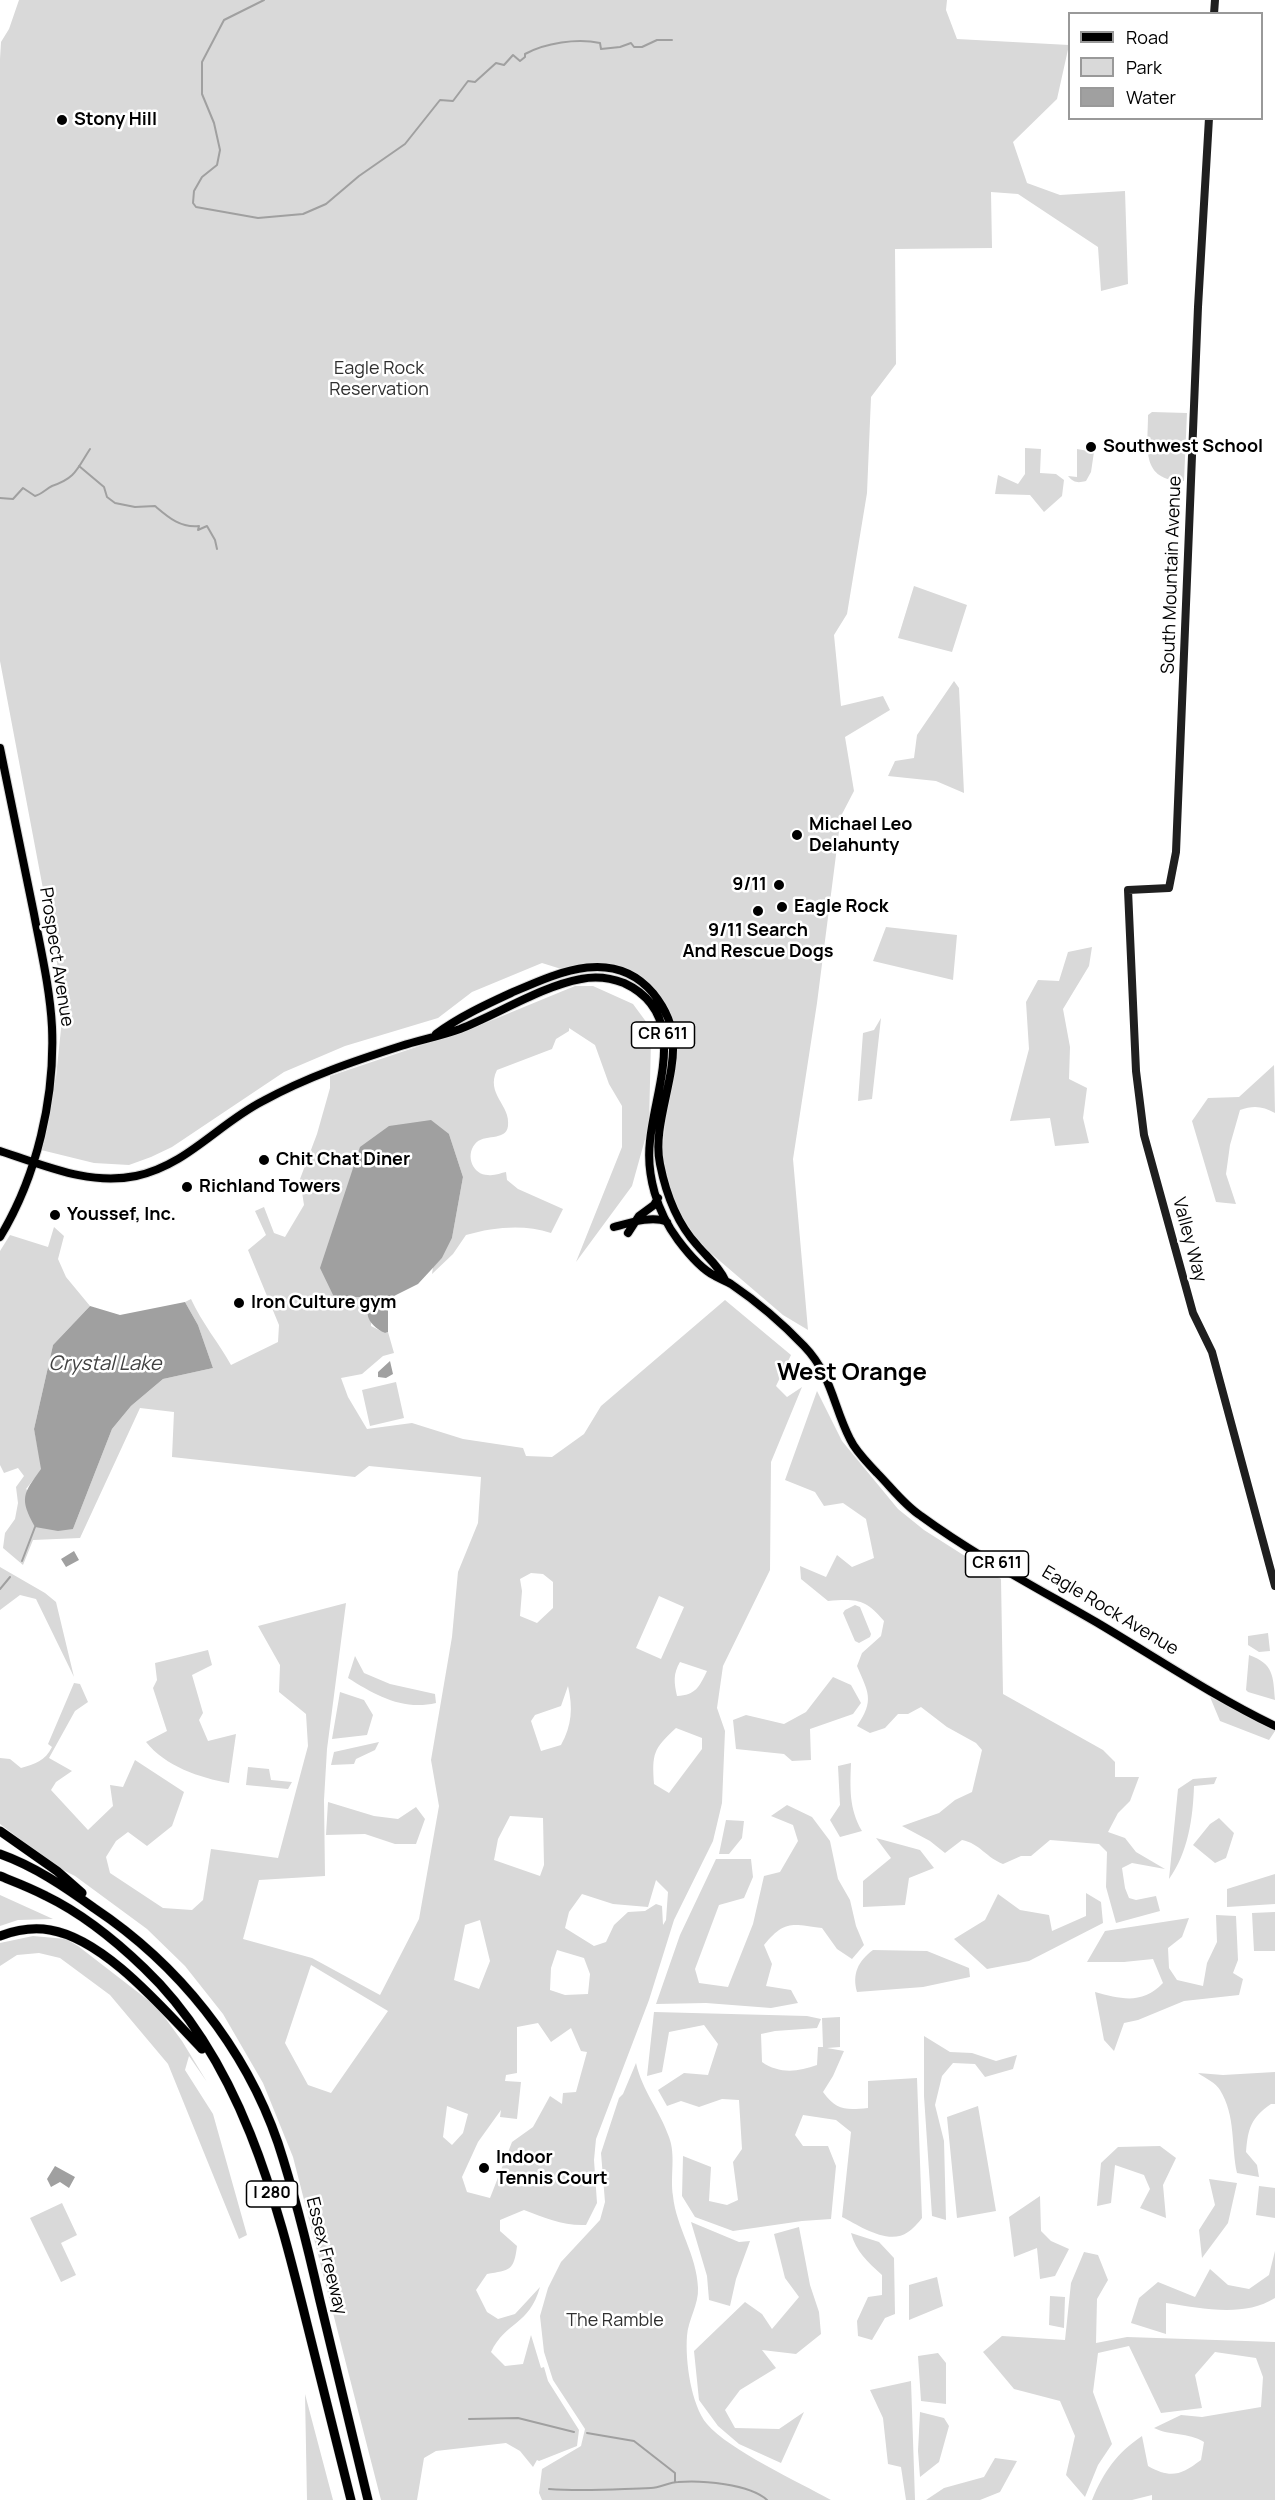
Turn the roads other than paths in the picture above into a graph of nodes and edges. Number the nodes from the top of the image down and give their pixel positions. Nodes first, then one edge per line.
1 (1209, 120) edge
2 (0, 748) edge
3 (1128, 890) joint
4 (519, 990) junction
5 (528, 999) junction
6 (483, 1019) junction
7 (433, 1036) junction
8 (0, 1151) edge
9 (34, 1162) junction
10 (659, 1162) junction
11 (657, 1201) junction
12 (666, 1220) junction
13 (636, 1222) junction
14 (614, 1227) dead end
15 (628, 1233) dead end
16 (0, 1237) edge
17 (716, 1265) junction
18 (725, 1280) junction
19 (1275, 1587) edge
20 (1275, 1726) edge
21 (0, 1831) edge
22 (0, 1854) edge
23 (0, 1876) edge
24 (111, 1918) junction
25 (0, 1936) edge
26 (213, 2061) junction
27 (351, 2500) edge
28 (368, 2500) edge

1 - 3 street, South Mountain Avenue
2 - 9 main road, Prospect Avenue
3 - 19 street, Valley Way
4 - 5 main road
4 - 6 main road
4 - 7 main road, Eagle Rock Avenue / CR 611
4 - 10 main road, Eagle Rock Avenue / CR 611
5 - 6 main road, Eagle Rock Avenue / CR 611
5 - 11 main road, Eagle Rock Avenue / CR 611
6 - 7 main road, Eagle Rock Avenue / CR 611
7 - 9 main road, Eagle Rock Avenue / CR 611
8 - 9 main road, Eagle Rock Avenue / CR 611
9 - 16 main road, Prospect Avenue
10 - 11 main road
10 - 17 main road, Eagle Rock Avenue / CR 611
11 - 12 main road, Eagle Rock Avenue / CR 611
11 - 13 main road
12 - 13 main road
12 - 17 main road
12 - 18 main road, Eagle Rock Avenue / CR 611
13 - 14 main road
13 - 15 main road
17 - 18 main road, Eagle Rock Avenue / CR 611
18 - 20 main road, Eagle Rock Avenue / CR 611
21 - 24 highway
22 - 24 highway, Essex Freeway / I 280
23 - 26 highway, Essex Freeway / I 280
24 - 28 highway, Essex Freeway / I 280
25 - 26 highway
26 - 27 highway, Essex Freeway / I 280

